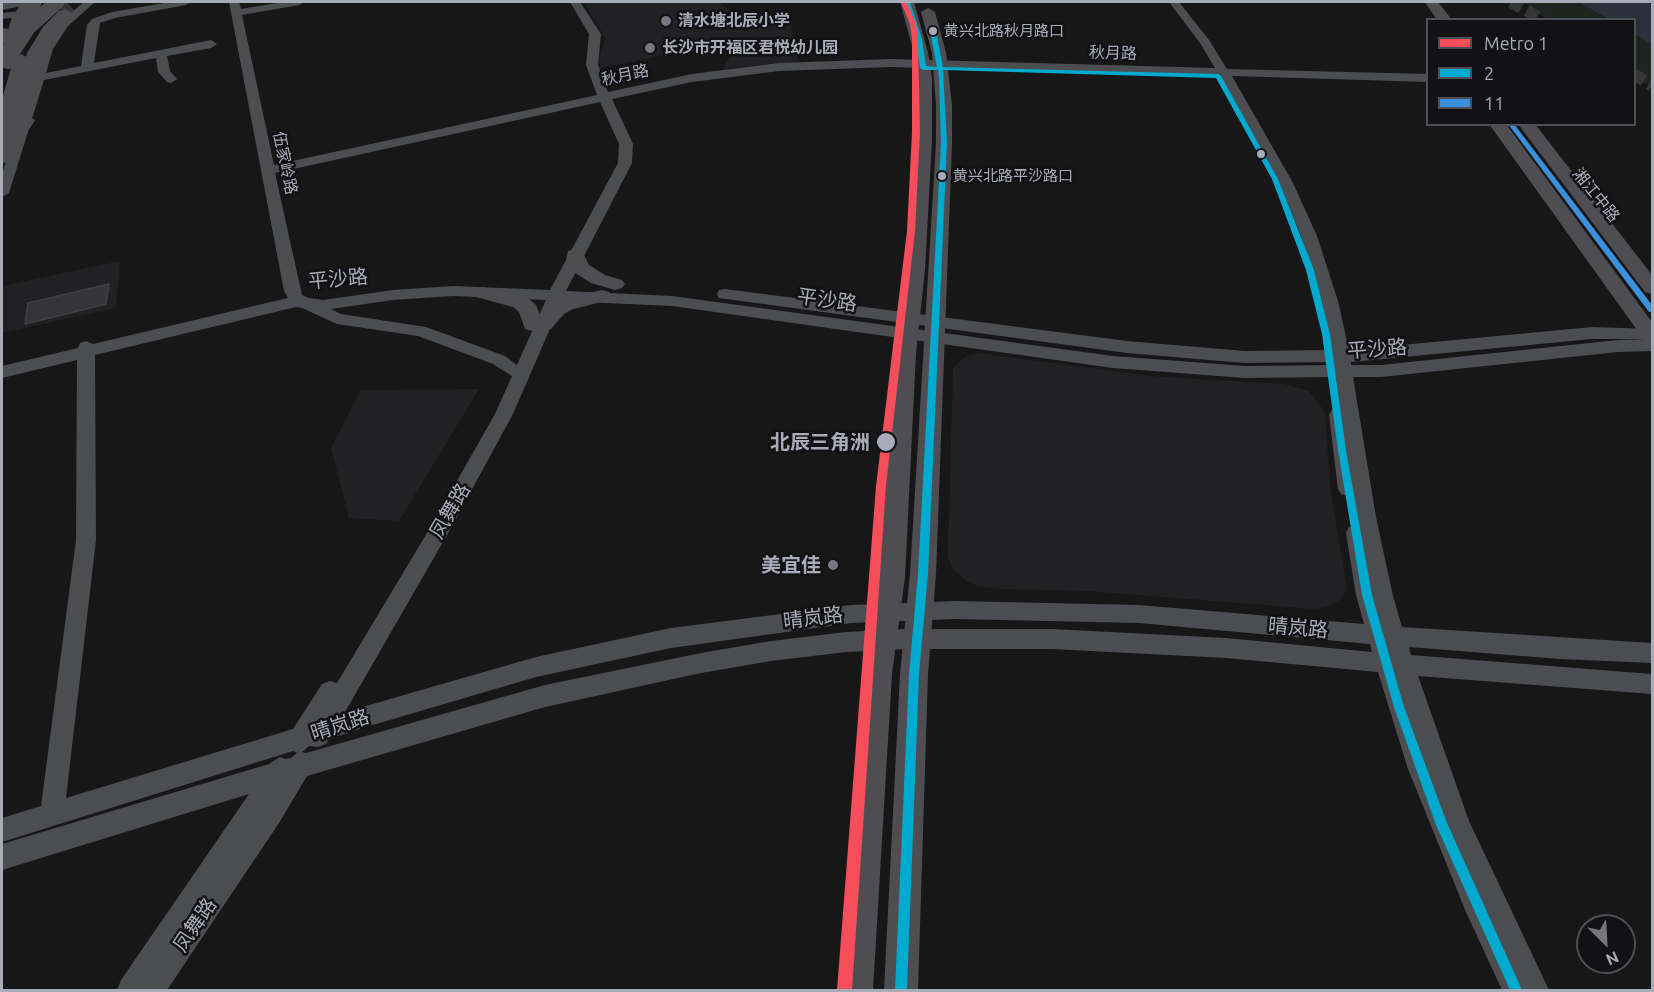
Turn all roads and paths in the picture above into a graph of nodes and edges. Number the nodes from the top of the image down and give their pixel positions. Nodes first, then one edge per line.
1 (20, 2) edge
2 (33, 2) edge
3 (90, 2) edge
4 (186, 2) edge
5 (292, 2) edge
6 (299, 2) edge
7 (575, 2) edge
8 (907, 2) edge
9 (924, 2) edge
10 (1166, 2) edge
11 (1174, 2) edge
12 (1416, 2) edge
13 (1431, 2) edge
14 (2, 5) edge
15 (71, 6) edge
16 (236, 9) edge
17 (2, 16) edge
18 (105, 17) junction
19 (1429, 18) edge
20 (1443, 18) edge
21 (2, 33) edge
22 (2, 39) edge
23 (211, 44) dead end
24 (161, 54) junction
25 (14, 59) junction
26 (932, 66) junction
27 (87, 68) junction
28 (1221, 75) junction
29 (38, 78) junction
30 (171, 79) dead end
31 (1426, 80) edge
32 (2, 81) edge
33 (604, 98) junction
34 (27, 120) junction
35 (2, 123) edge
36 (1498, 126) edge
37 (1513, 126) edge
38 (1528, 126) edge
39 (1542, 126) edge
40 (2, 150) edge
41 (2, 158) edge
42 (268, 172) junction
43 (2, 188) edge
44 (575, 255) junction
45 (1653, 266) edge
46 (553, 288) junction
47 (1653, 288) edge
48 (608, 290) junction
49 (483, 293) junction
50 (299, 300) junction
51 (1651, 309) edge
52 (538, 324) junction
53 (909, 325) junction
54 (934, 329) junction
55 (1652, 337) edge
56 (86, 349) junction
57 (1337, 365) junction
58 (2, 367) edge
59 (512, 370) junction
60 (2, 372) edge
61 (920, 611) junction
62 (887, 612) junction
63 (1386, 635) junction
64 (917, 639) junction
65 (883, 640) junction
66 (1653, 653) edge
67 (1395, 664) junction
68 (1653, 684) edge
69 (311, 735) junction
70 (289, 770) junction
71 (52, 815) junction
72 (2, 830) edge
73 (2, 857) edge
74 (131, 990) edge
75 (151, 990) edge
76 (856, 990) edge
77 (901, 990) edge
78 (1516, 990) edge
79 (1535, 990) edge

1 - 14 highway
2 - 25 highway, bridge
3 - 15 street
4 - 18 street
5 - 16 street
6 - 16 street
7 - 33 street, 凤舞路
8 - 26 main road
9 - 26 main road
10 - 28 street
11 - 28 street
12 - 19 main road
13 - 20 main road
15 - 17 street
15 - 18 street
15 - 25 main road, bridge
15 - 29 street
15 - 40 highway
16 - 42 street, 伍家岭路
18 - 27 street
21 - 22 highway
23 - 24 street
24 - 27 street
24 - 30 street
25 - 32 main road
25 - 35 main road
26 - 28 street, 秋月路
26 - 33 street, 秋月路
26 - 53 main road
26 - 54 main road
27 - 29 street
28 - 31 street, 秋月路
28 - 57 street
29 - 34 street
33 - 42 street, 秋月路
33 - 44 street, 凤舞路
34 - 41 main road
34 - 43 street
36 - 55 main road, 湘江中路
37 - 51 main road, 湘江中路
38 - 47 main road, 湘江中路
39 - 45 main road, 湘江中路
42 - 50 street, 伍家岭路
44 - 46 street, 凤舞路
44 - 48 main road
46 - 48 street, 平沙路
46 - 49 street, 平沙路
46 - 50 street, 平沙路
46 - 52 street, 凤舞路
48 - 52 main road
48 - 53 street, 平沙路
49 - 50 street, 平沙路
49 - 52 main road
50 - 56 street, 平沙路
50 - 59 street
52 - 59 street, 凤舞路
52 - 69 street, 凤舞路
53 - 54 street, 平沙路
53 - 62 main road
54 - 57 street, 平沙路
54 - 61 main road
55 - 57 street, 平沙路
56 - 58 street, 平沙路
56 - 60 street, 平沙路
56 - 71 street
57 - 63 street
59 - 69 street, 凤舞路
61 - 62 street, 晴岚路
61 - 63 street, 晴岚路
61 - 64 main road
62 - 65 main road
62 - 69 street, 晴岚路
63 - 66 street, 晴岚路
63 - 67 street
64 - 65 street, 晴岚路
64 - 67 street, 晴岚路
64 - 77 main road
65 - 70 street, 晴岚路
65 - 76 main road
67 - 68 street, 晴岚路
67 - 78 street
67 - 79 street
69 - 70 street, 凤舞路
69 - 71 street, 晴岚路
70 - 73 street, 晴岚路
70 - 74 street, 凤舞路
70 - 75 street, 凤舞路
71 - 72 street, 晴岚路

